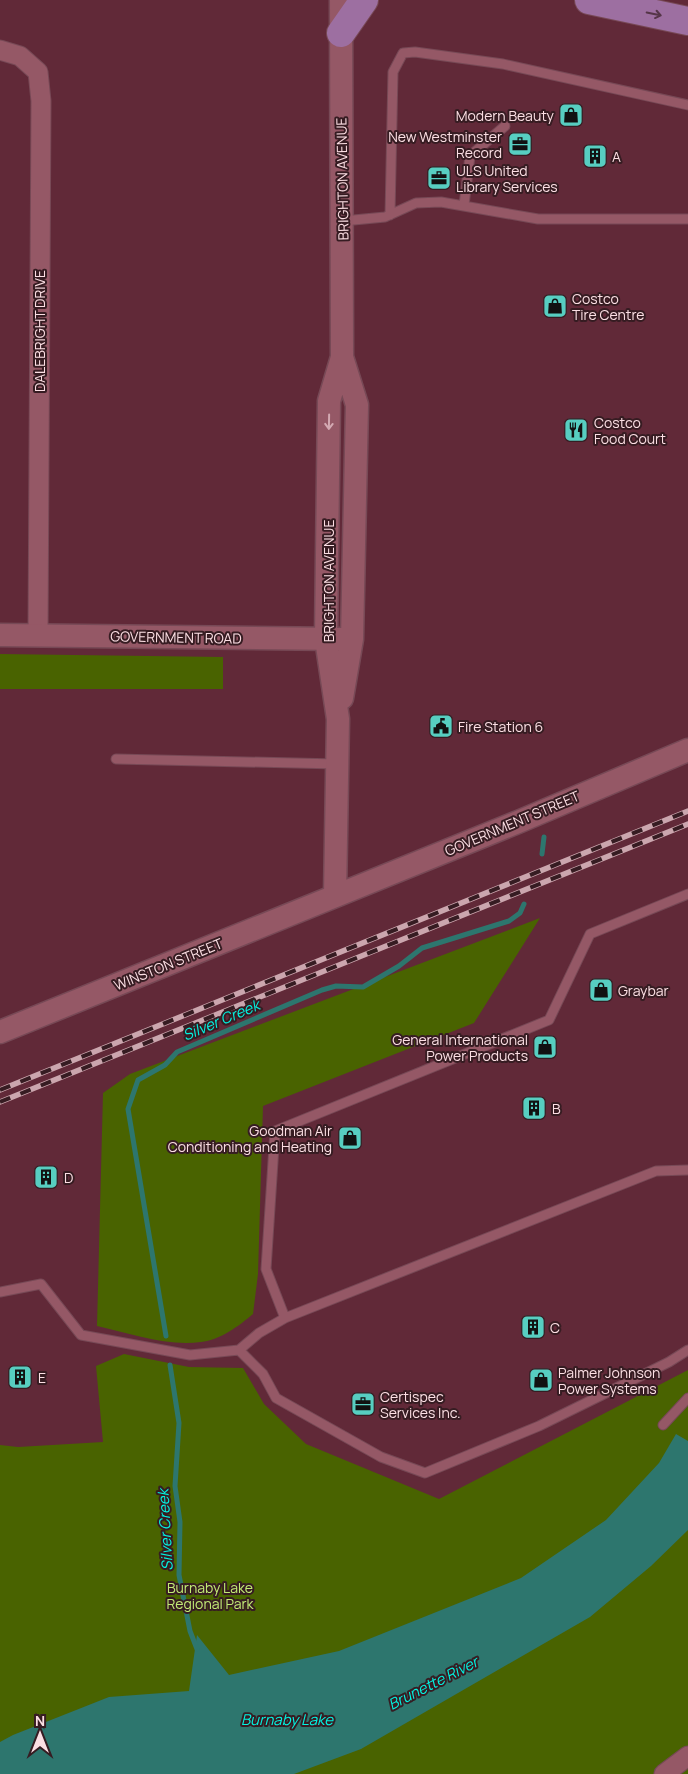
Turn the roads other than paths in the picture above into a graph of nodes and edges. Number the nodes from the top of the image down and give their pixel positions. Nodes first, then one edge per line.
1 (341, 0) edge
2 (364, 0) edge
3 (589, 0) edge
4 (688, 22) edge
5 (341, 33) junction
6 (0, 50) edge
7 (688, 105) edge
8 (505, 126) dead end
9 (464, 205) junction
10 (390, 215) junction
11 (688, 219) edge
12 (343, 221) junction
13 (342, 357) junction
14 (0, 634) edge
15 (38, 635) junction
16 (326, 639) junction
17 (352, 640) junction
18 (338, 719) junction
19 (688, 750) edge
20 (116, 760) dead end
21 (337, 764) junction
22 (688, 894) edge
23 (336, 896) junction
24 (0, 1032) edge
25 (688, 1170) edge
26 (0, 1292) edge
27 (285, 1318) junction
28 (239, 1350) junction
29 (688, 1350) edge
30 (688, 1398) edge
31 (663, 1425) dead end
32 (688, 1756) edge
33 (664, 1774) edge

1 - 5 street, BRIGHTON AVENUE
2 - 5 main road
3 -> 4 main road
5 - 12 street, BRIGHTON AVENUE
6 - 15 street, DALEBRIGHT DRIVE
7 - 10 lane
8 - 9 lane
9 - 10 lane
9 - 11 lane
10 - 12 lane
12 - 13 street, BRIGHTON AVENUE
13 -> 16 street, BRIGHTON AVENUE
13 - 17 street, BRIGHTON AVENUE
14 - 15 street, GOVERNMENT ROAD
15 - 16 street, GOVERNMENT ROAD
16 - 17 street, GOVERNMENT ROAD
16 - 18 street, BRIGHTON AVENUE
17 - 18 street, BRIGHTON AVENUE
18 - 21 street, BRIGHTON AVENUE
19 - 23 street, GOVERNMENT STREET
20 - 21 lane
21 - 23 street, BRIGHTON AVENUE
22 - 27 lane
23 - 24 street, WINSTON STREET
25 - 27 lane
26 - 28 lane
27 - 28 lane
28 - 29 lane
30 - 31 lane
32 - 33 street

